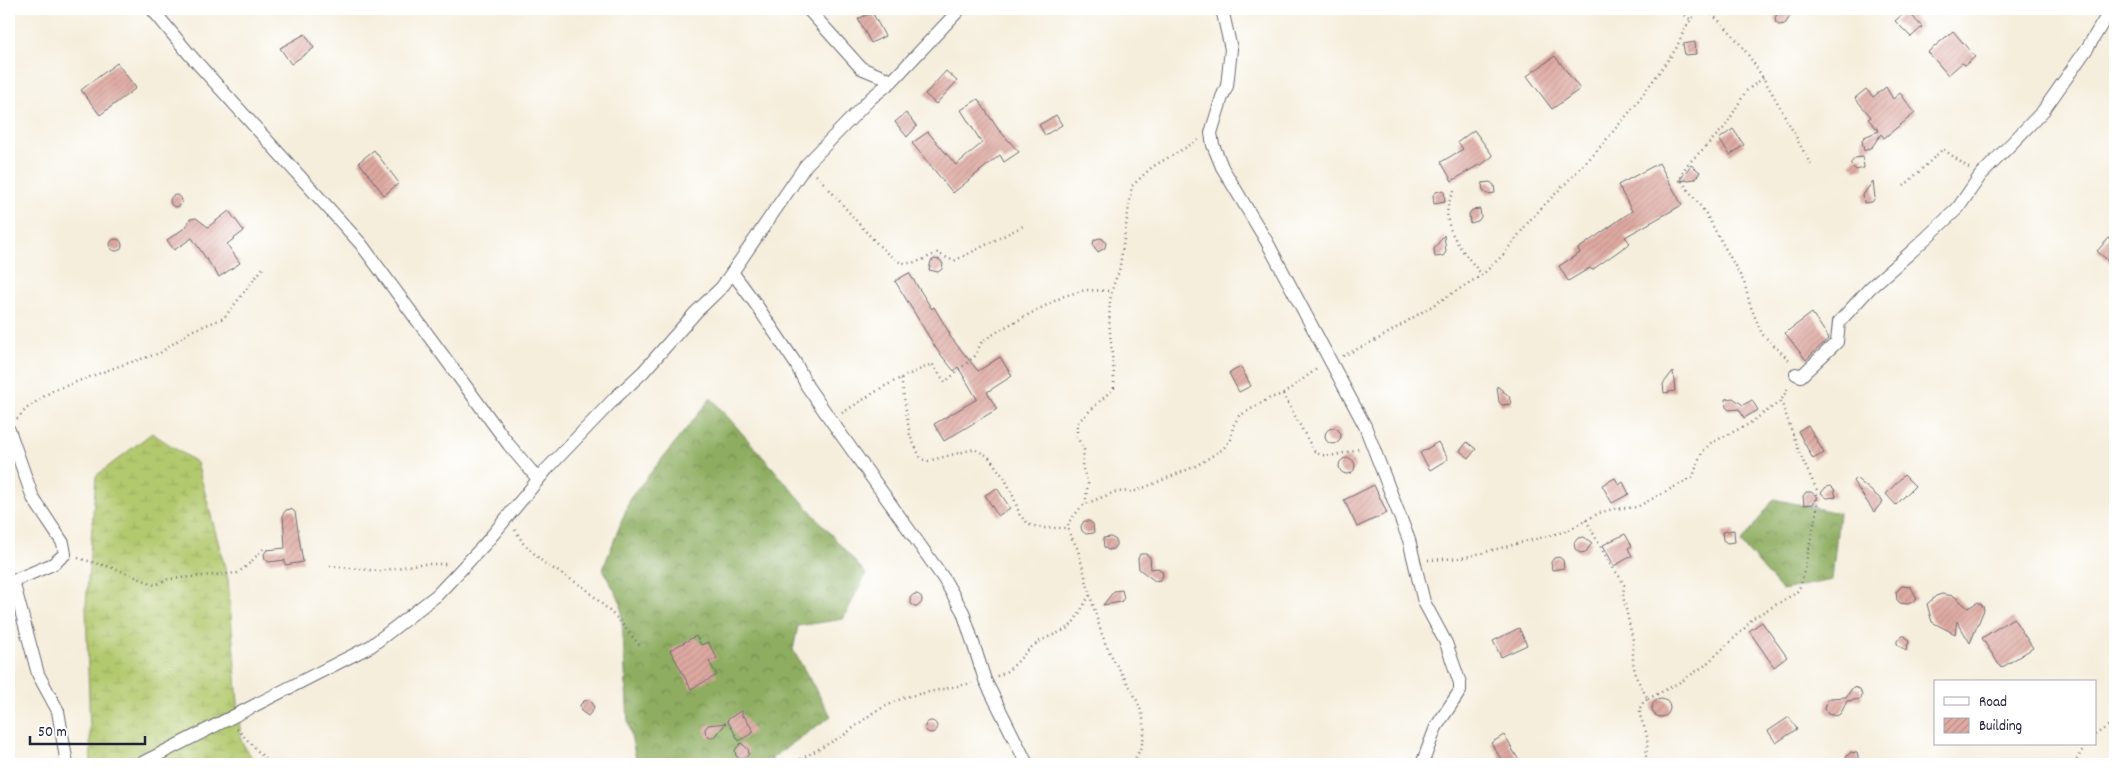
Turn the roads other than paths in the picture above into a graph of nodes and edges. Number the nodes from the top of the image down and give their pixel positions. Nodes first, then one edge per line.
1 (152, 9) edge
2 (808, 9) edge
3 (960, 9) edge
4 (1222, 9) edge
5 (2111, 9) edge
6 (892, 81) junction
7 (732, 272) junction
8 (1796, 374) road end
9 (10, 432) edge
10 (538, 480) junction
11 (66, 764) edge
12 (140, 764) edge
13 (1027, 764) edge
14 (1422, 764) edge

1 - 10 street
2 - 6 street
3 - 6 street
4 - 14 street
5 - 8 street
6 - 7 street
7 - 10 street
7 - 13 street
9 - 11 street
10 - 12 street

